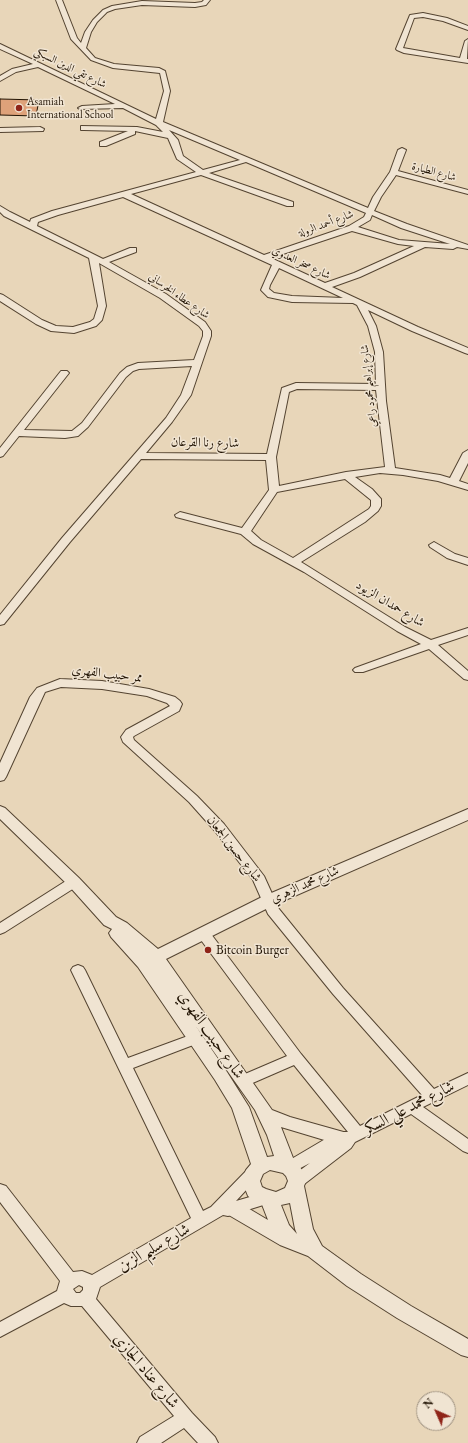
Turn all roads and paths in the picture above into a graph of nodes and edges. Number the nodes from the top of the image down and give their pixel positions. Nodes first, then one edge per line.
1 (59, 0) edge
2 (207, 0) edge
3 (468, 28) edge
4 (468, 41) edge
5 (0, 46) edge
6 (83, 47) junction
7 (465, 60) edge
8 (39, 65) junction
9 (0, 70) edge
10 (14, 70) junction
11 (0, 79) edge
12 (124, 106) junction
13 (82, 108) dead end
14 (146, 117) junction
15 (159, 123) junction
16 (84, 128) dead end
17 (40, 129) dead end
18 (137, 129) junction
19 (0, 130) edge
20 (171, 136) junction
21 (103, 144) dead end
22 (402, 150) dead end
23 (247, 160) junction
24 (394, 172) junction
25 (202, 173) junction
26 (468, 192) edge
27 (124, 194) junction
28 (290, 204) dead end
29 (0, 208) edge
30 (371, 211) junction
31 (33, 226) junction
32 (352, 228) junction
33 (424, 245) junction
34 (467, 248) edge
35 (133, 250) dead end
36 (93, 257) junction
37 (264, 258) junction
38 (102, 262) junction
39 (278, 264) junction
40 (325, 286) junction
41 (0, 297) edge
42 (358, 302) junction
43 (0, 303) edge
44 (14, 305) junction
45 (468, 351) edge
46 (197, 363) junction
47 (64, 373) dead end
48 (380, 387) junction
49 (17, 433) junction
50 (468, 453) edge
51 (0, 454) edge
52 (139, 456) junction
53 (271, 458) junction
54 (390, 470) junction
55 (346, 475) junction
56 (454, 481) junction
57 (468, 487) edge
58 (274, 490) junction
59 (180, 515) dead end
60 (245, 532) junction
61 (434, 545) dead end
62 (294, 562) junction
63 (468, 562) edge
64 (0, 622) edge
65 (468, 631) edge
66 (431, 645) junction
67 (359, 670) dead end
68 (468, 677) edge
69 (171, 700) joint
70 (0, 777) edge
71 (0, 812) edge
72 (468, 814) edge
73 (74, 882) junction
74 (268, 902) junction
75 (0, 929) edge
76 (203, 933) junction
77 (150, 960) junction
78 (78, 970) dead end
79 (196, 1038) junction
80 (296, 1058) junction
81 (124, 1066) junction
82 (468, 1078) edge
83 (243, 1081) junction
84 (432, 1096) junction
85 (412, 1107) junction
86 (267, 1115) junction
87 (350, 1137) junction
88 (468, 1147) edge
89 (256, 1171) junction
90 (292, 1176) junction
91 (0, 1190) edge
92 (268, 1198) junction
93 (226, 1210) junction
94 (200, 1221) junction
95 (294, 1243) junction
96 (315, 1251) junction
97 (68, 1287) junction
98 (88, 1291) junction
99 (0, 1330) edge
100 (468, 1349) edge
101 (186, 1418) junction
102 (146, 1443) edge
103 (209, 1443) edge

1 - 6 street
2 - 6 street
3 - 7 street
4 - 7 street
5 - 8 street, شارع تقي الدين السبكي
6 - 15 street
8 - 10 street
8 - 12 street, شارع تقي الدين السبكي
9 - 10 street
10 - 11 street
12 - 13 street
12 - 14 street, شارع تقي الدين السبكي
14 - 15 street, شارع تقي الدين السبكي
14 - 18 street
15 - 20 street, شارع تقي الدين السبكي
15 - 23 street
16 - 18 street
17 - 19 street
18 - 20 street
18 - 21 street
20 - 25 street, شارع تقي الدين السبكي
22 - 24 street, شارع أحمد الرولة
23 - 25 street
23 - 30 street
24 - 26 street, شارع الطيارة
24 - 30 street, شارع أحمد الرولة
25 - 27 street
25 - 28 street, شارع تقي الدين السبكي
27 - 31 street
27 - 37 street, شارع صخر العدوي
29 - 31 street, شارع عطاء الخرساني
30 - 32 street, شارع أحمد الرولة
30 - 34 street
31 - 36 street, شارع عطاء الخرساني
32 - 33 street
32 - 37 street, شارع أحمد الرولة
33 - 34 street
33 - 40 street
35 - 38 street
36 - 38 street, شارع عطاء الخرساني
36 - 44 street
37 - 39 street, شارع صخر العدوي
38 - 46 street, شارع عطاء الخرساني
39 - 40 street, شارع صخر العدوي
39 - 42 street
40 - 42 street, شارع صخر العدوي
41 - 44 street
42 - 45 street, شارع صخر العدوي
42 - 48 street, شارع إبراهيم محمود راعي
43 - 44 street
46 - 49 street
46 - 52 street, شارع عطاء الخرساني
47 - 49 street
48 - 53 street
48 - 54 street, شارع إبراهيم محمود راعي
49 - 51 street
50 - 56 street
52 - 53 street, شارع رنا القرعان
52 - 64 street, شارع عطاء الخرساني
53 - 58 street
54 - 55 street
54 - 56 street
55 - 58 street
55 - 62 street
56 - 57 street
58 - 60 street
59 - 60 street
60 - 62 street, شارع حمدان الزيود
61 - 63 street
62 - 66 street, شارع حمدان الزيود
65 - 66 street
66 - 67 street
66 - 68 street, شارع حمدان الزيود
69 - 70 street, ممر حبيب الفهري
69 - 74 street, شارع حسين الجمعان
71 - 73 street, شارع حبيب الفهري
72 - 74 street, شارع محمد الزهري
73 - 75 street
73 - 77 street, شارع حبيب الفهري
74 - 76 street, شارع محمد الزهري
74 - 84 street, شارع حسين الجمعان
76 - 77 street, شارع محمد الزهري
76 - 80 street
77 - 79 street, شارع حبيب الفهري
77 - 83 street, شارع حبيب الفهري
78 - 81 street
79 - 81 street
79 - 89 street, شارع حبيب الفهري
80 - 83 street
80 - 87 street
81 - 94 street
82 - 84 street, شارع محمد علي السكر
83 - 86 street, شارع حبيب الفهري
84 - 85 street, شارع محمد علي السكر
85 - 87 street, شارع محمد علي السكر
85 - 88 street
86 - 87 street
86 - 90 street, شارع حبيب الفهري
87 - 90 street, شارع محمد علي السكر
89 - 90 street
89 - 92 street
89 - 93 street, شارع سليم الزبن
90 - 92 street
90 - 96 street, شارع حبيب الفهري
91 - 97 street
92 - 93 street, شارع سليم الزبن
92 - 95 street
93 - 94 street, شارع سليم الزبن
93 - 95 street
94 - 98 street, شارع سليم الزبن
95 - 96 street
96 - 100 street
97 - 98 street
97 - 99 street
98 - 101 street, شارع عناد الجازي
101 - 102 street
101 - 103 street, شارع عناد الجازي

